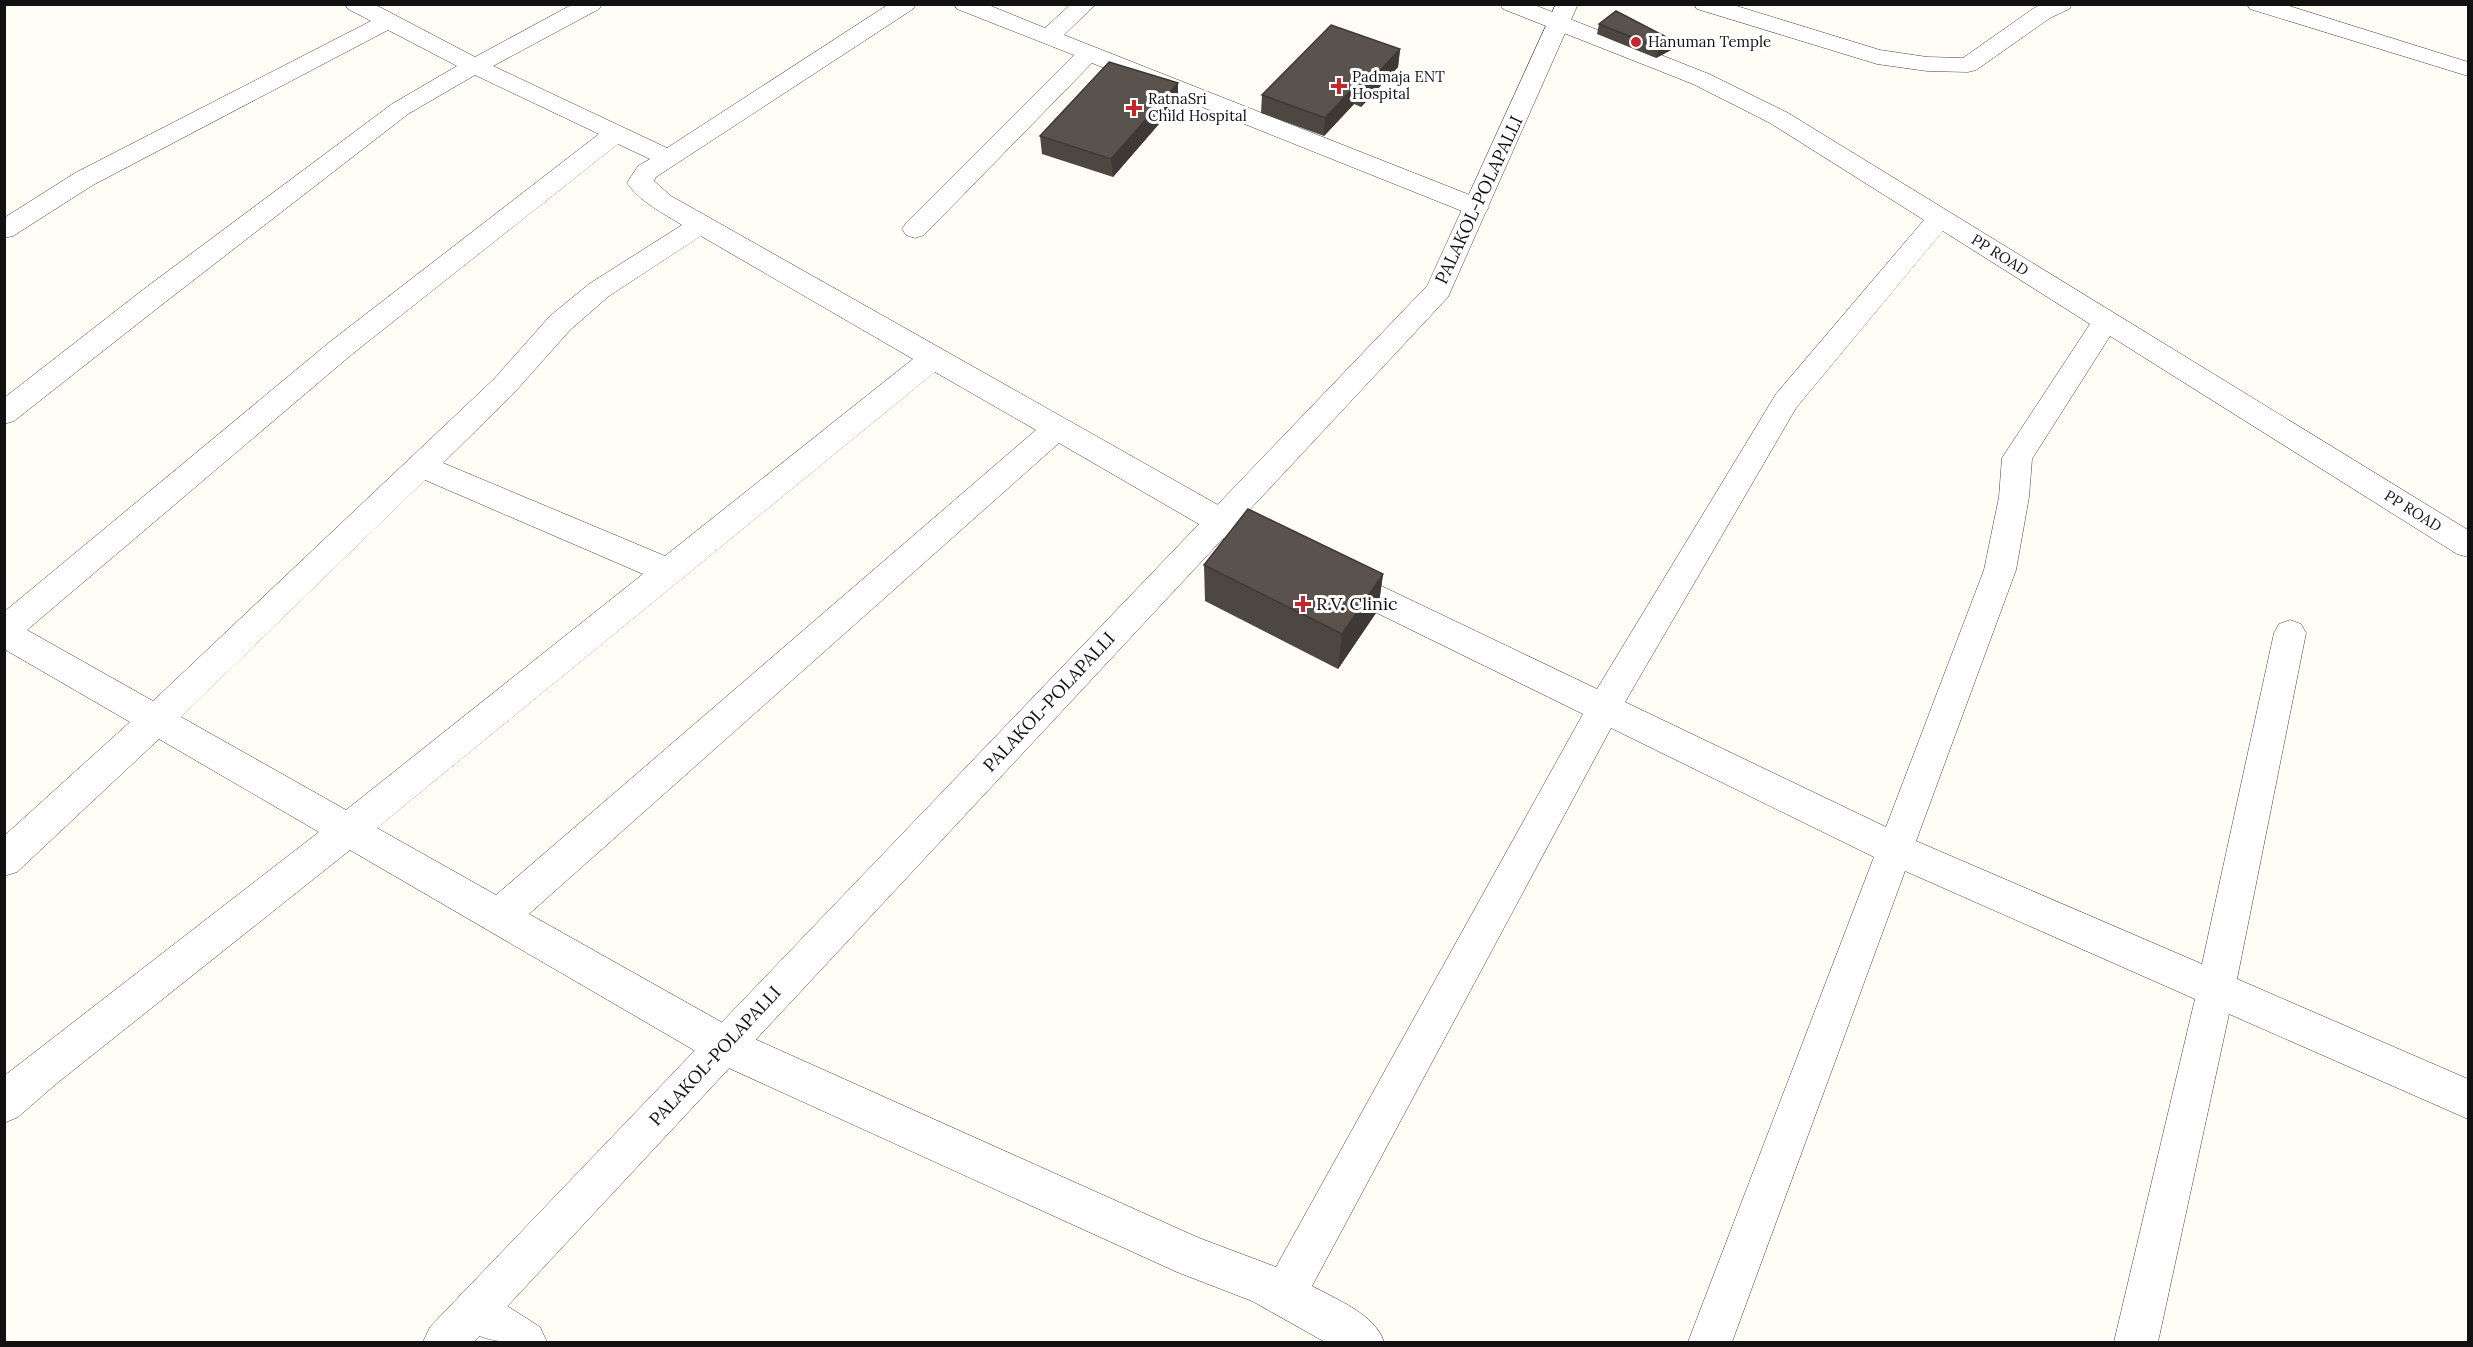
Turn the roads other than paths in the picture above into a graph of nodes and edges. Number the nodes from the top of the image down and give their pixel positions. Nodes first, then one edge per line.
1 (591, 4) edge
2 (905, 4) edge
3 (965, 4) edge
4 (1085, 4) edge
5 (1511, 4) edge
6 (1705, 4) edge
7 (2061, 4) edge
8 (2258, 4) edge
9 (361, 5) edge
10 (1563, 14) edge
11 (388, 21) junction
12 (1048, 37) junction
13 (1089, 53) junction
14 (475, 66) junction
15 (2469, 69) edge
16 (616, 133) junction
17 (669, 159) junction
18 (1476, 207) junction
19 (1940, 218) junction
20 (701, 224) junction
21 (915, 229) dead end
22 (4, 230) edge
23 (2106, 321) junction
24 (934, 357) junction
25 (4, 414) edge
26 (1056, 429) junction
27 (421, 466) junction
28 (1219, 522) junction
29 (2469, 545) edge
30 (1272, 548) edge
31 (1315, 569) edge
32 (669, 571) junction
33 (4, 632) edge
34 (2290, 633) dead end
35 (1604, 708) junction
36 (156, 720) junction
37 (348, 830) junction
38 (1897, 850) junction
39 (4, 860) edge
40 (498, 917) junction
41 (2216, 988) junction
42 (724, 1046) junction
43 (2469, 1099) edge
44 (4, 1102) edge
45 (1284, 1295) junction
46 (476, 1310) junction
47 (1358, 1341) edge
48 (445, 1342) edge
49 (525, 1342) edge
50 (1710, 1342) edge
51 (2136, 1342) edge

1 - 14 street
2 - 17 street
3 - 12 street
4 - 12 street
5 - 10 street, PP ROAD
6 - 7 street
8 - 15 street
9 - 11 street
10 - 18 street, PALAKOL-POLAPALLI
10 - 19 street, PP ROAD
11 - 14 street
11 - 22 street
12 - 13 street
13 - 18 street
13 - 21 street
14 - 16 street
14 - 25 street
16 - 17 street
16 - 33 street
17 - 20 street
18 - 28 street, PALAKOL-POLAPALLI
19 - 23 street, PP ROAD
19 - 35 street
20 - 24 street
20 - 27 street
23 - 29 street, PP ROAD
23 - 38 street
24 - 26 street
24 - 32 street
26 - 28 street
26 - 40 street
27 - 32 street
27 - 36 street
28 - 30 street
28 - 42 street, PALAKOL-POLAPALLI
31 - 35 street
32 - 37 street
33 - 36 street
34 - 41 street
35 - 38 street
35 - 45 street
36 - 37 street
36 - 39 street
37 - 40 street
37 - 44 street
38 - 41 street
38 - 50 street
40 - 42 street
41 - 43 street
41 - 51 street
42 - 45 street
42 - 46 street, PALAKOL-POLAPALLI
45 - 47 street
46 - 48 street, PALAKOL-POLAPALLI
46 - 49 street

